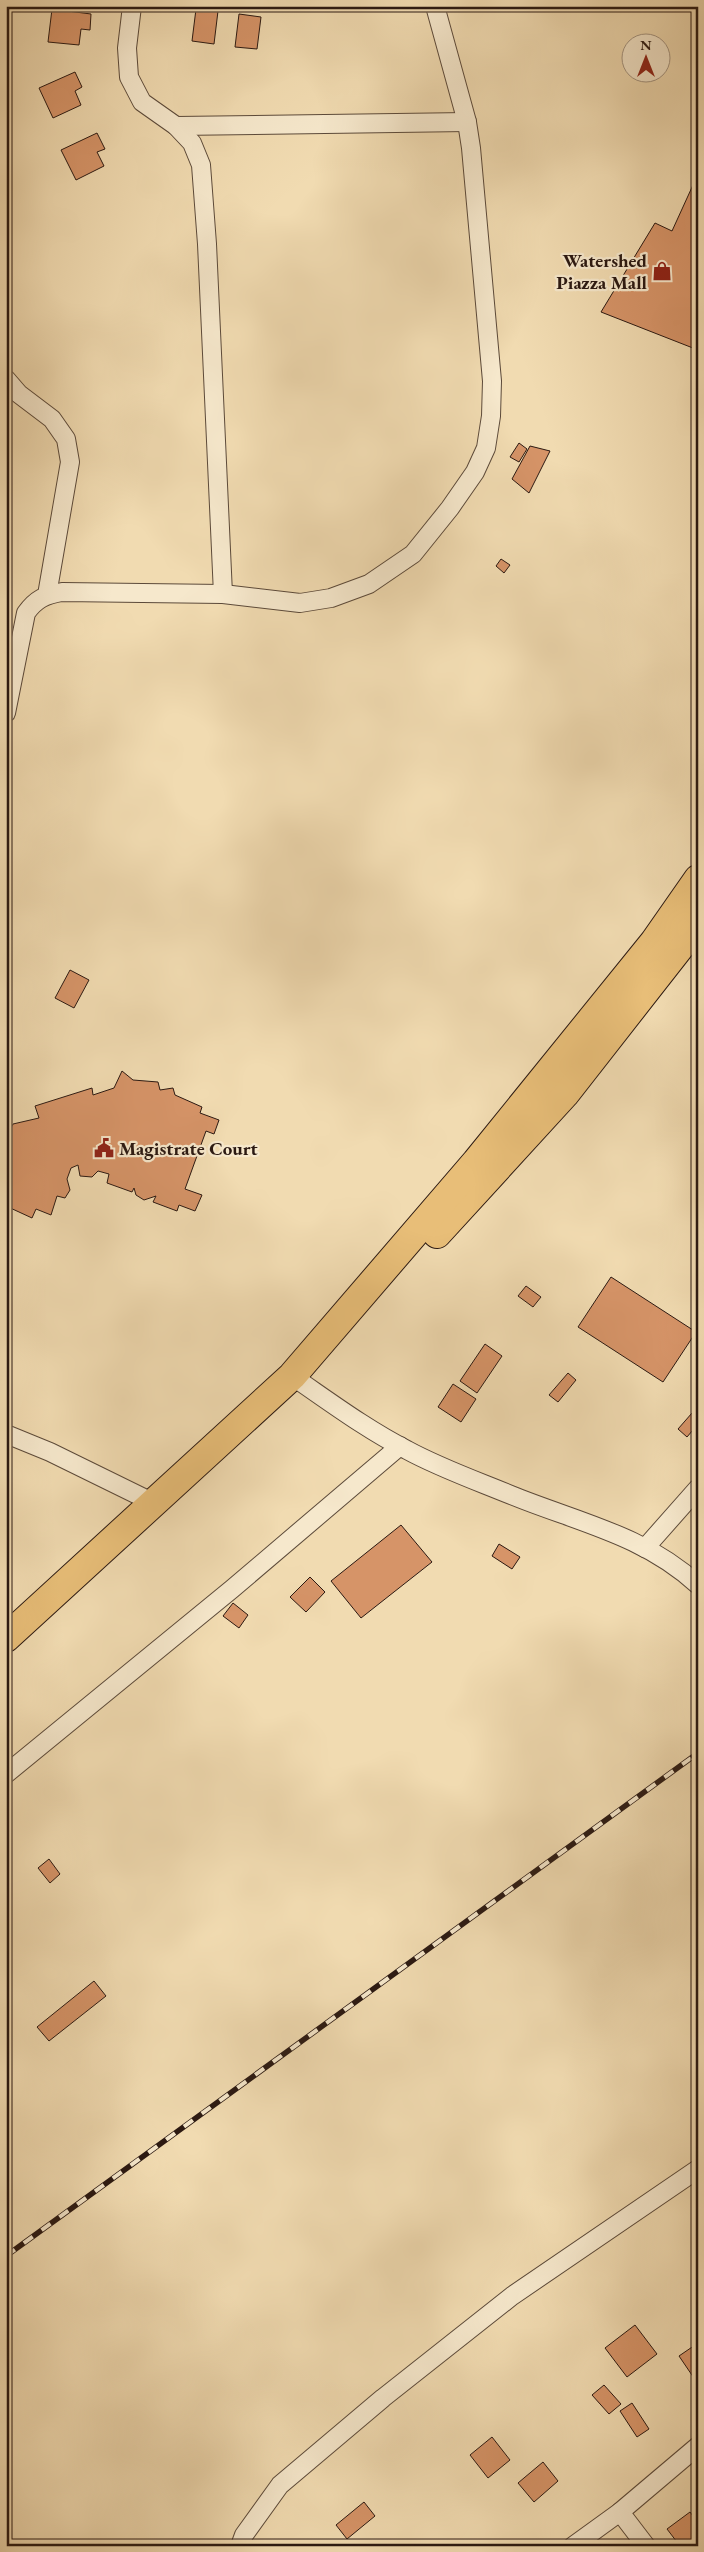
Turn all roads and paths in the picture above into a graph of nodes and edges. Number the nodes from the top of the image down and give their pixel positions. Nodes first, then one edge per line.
1 (132, 6) edge
2 (435, 6) edge
3 (467, 122) junction
4 (176, 126) junction
5 (6, 378) edge
6 (223, 594) junction
7 (47, 595) junction
8 (6, 713) edge
9 (698, 879) edge
10 (698, 924) edge
11 (340, 1322) junction
12 (292, 1376) junction
13 (6, 1434) edge
14 (400, 1446) junction
15 (698, 1488) edge
16 (154, 1503) junction
17 (645, 1548) junction
18 (698, 1585) edge
19 (6, 1638) edge
20 (6, 1774) edge
21 (698, 2169) edge
22 (698, 2446) edge
23 (620, 2512) junction
24 (240, 2546) edge
25 (573, 2546) edge
26 (646, 2546) edge

1 - 4 street
2 - 3 street
3 - 4 street
3 - 6 street
4 - 6 street
5 - 7 street
6 - 7 street
7 - 8 street
9 - 11 highway
10 - 11 highway
11 - 12 highway
12 - 14 street
12 - 16 highway
13 - 16 street
14 - 17 street
14 - 20 street
15 - 17 street
16 - 19 highway
17 - 18 street
21 - 24 street
22 - 23 street
23 - 25 street
23 - 26 street

